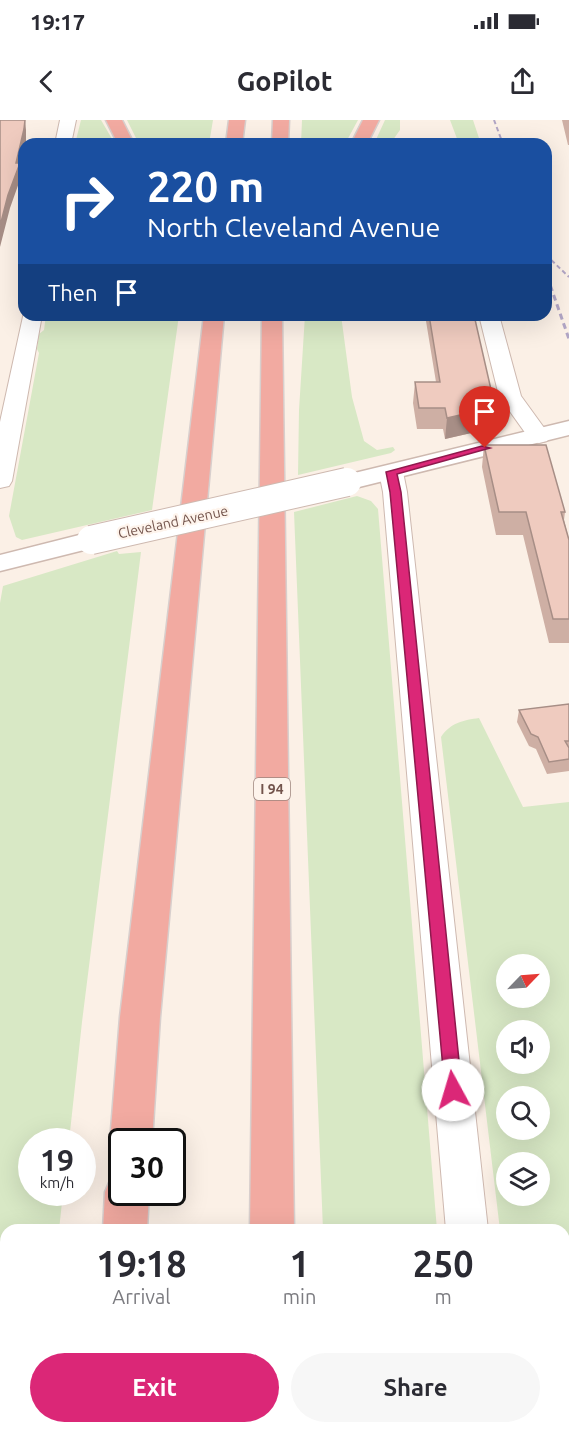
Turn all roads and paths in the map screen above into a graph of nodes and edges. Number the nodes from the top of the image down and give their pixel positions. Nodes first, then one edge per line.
1 (68, 120) edge
2 (114, 120) edge
3 (237, 120) edge
4 (281, 120) edge
5 (371, 120) edge
6 (64, 138) edge
7 (123, 138) edge
8 (235, 138) edge
9 (280, 138) edge
10 (363, 138) edge
11 (29, 321) edge
12 (213, 321) edge
13 (272, 321) edge
14 (288, 321) edge
15 (491, 321) edge
16 (271, 349) junction
17 (569, 428) edge
18 (539, 436) junction
19 (391, 472) junction
20 (0, 481) edge
21 (0, 563) edge
22 (132, 1128) edge
23 (127, 1206) edge
24 (125, 1224) edge
25 (272, 1224) edge
26 (466, 1224) edge

1 - 6 street
2 - 7 highway
3 - 8 highway
4 - 9 highway
5 - 10 highway
11 - 20 street
12 - 22 highway
13 - 16 highway, I 94
14 - 16 highway
15 - 18 street
16 - 25 highway, I 94
17 - 18 street, Cleveland Avenue
18 - 19 street, Cleveland Avenue
19 - 21 street, Cleveland Avenue, bridge
19 - 26 street
23 - 24 highway

